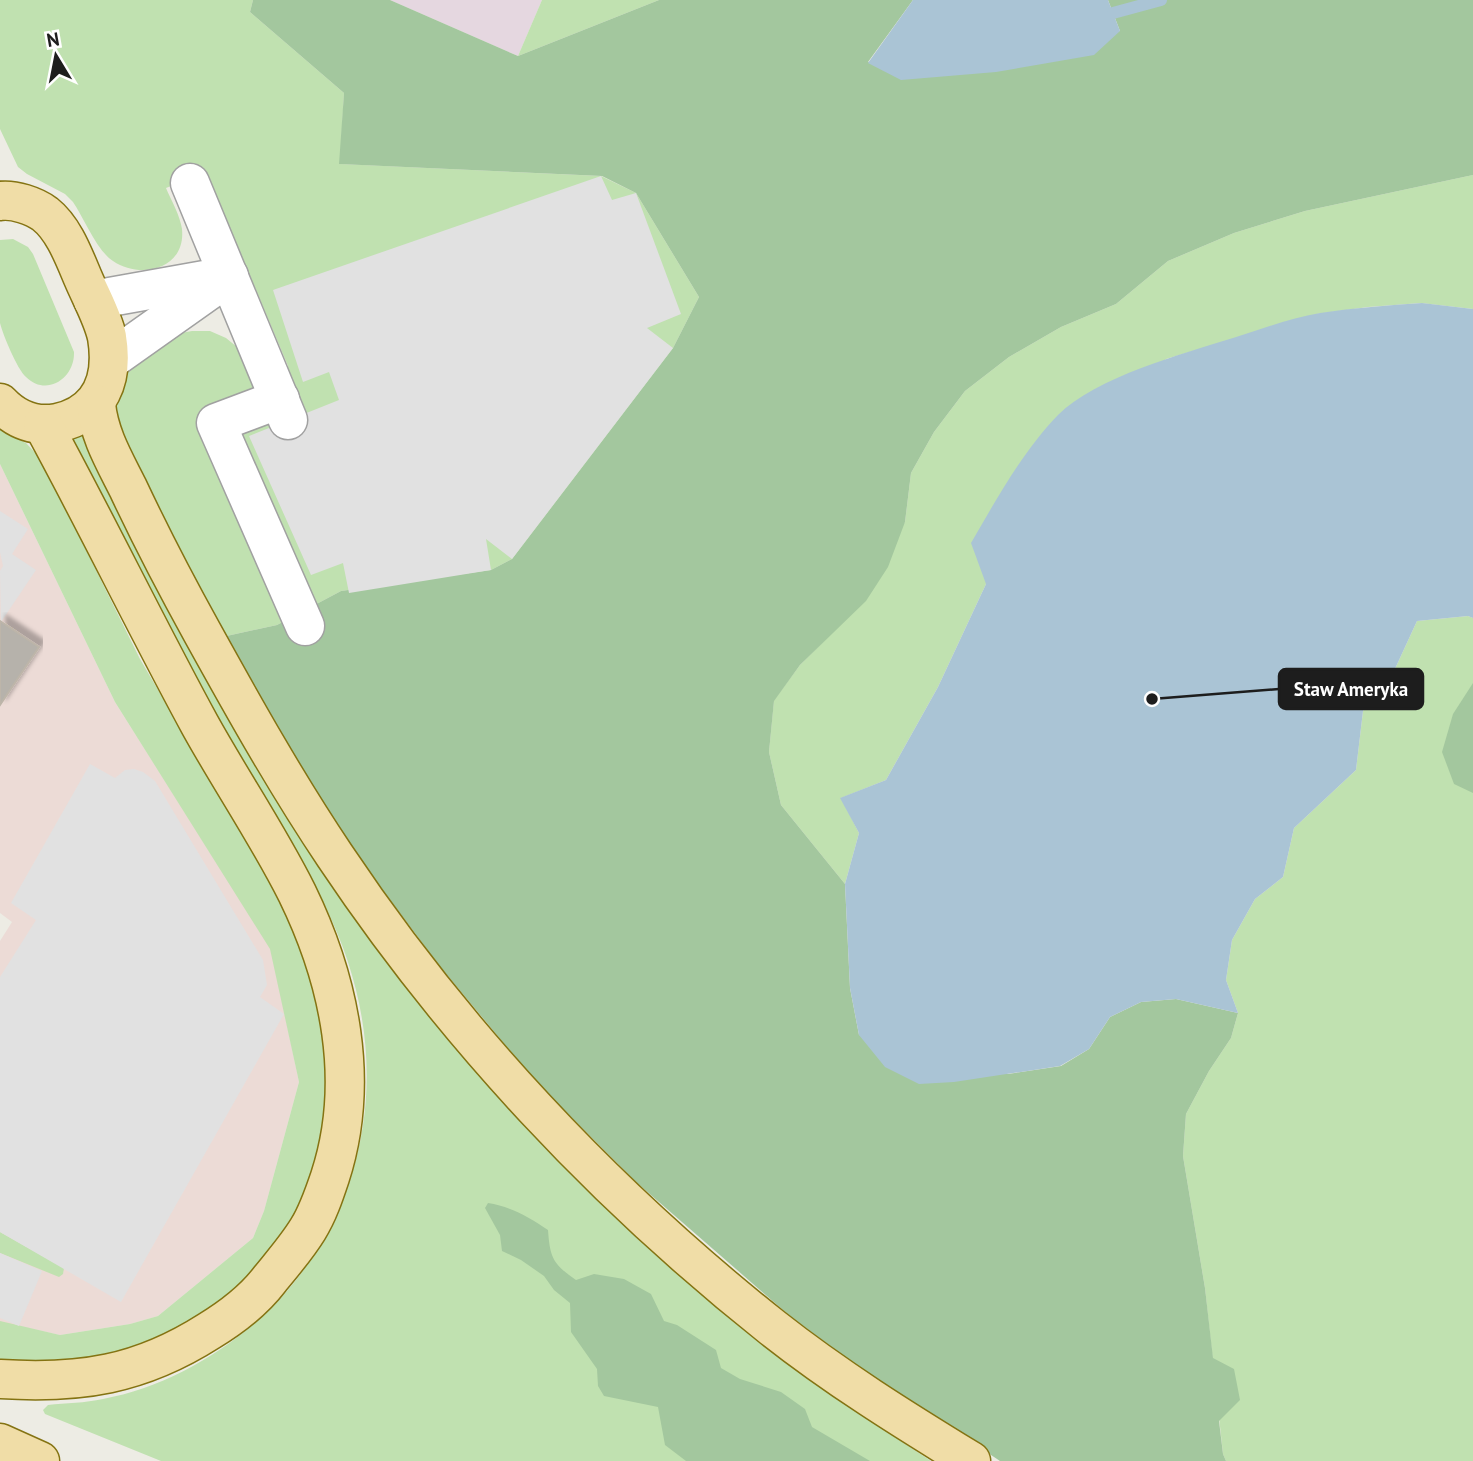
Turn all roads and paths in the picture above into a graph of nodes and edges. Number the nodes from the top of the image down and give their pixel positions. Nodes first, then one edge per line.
1 (190, 183) dead end
2 (2, 197) edge
3 (229, 276) junction
4 (93, 300) junction
5 (109, 361) junction
6 (0, 403) edge
7 (96, 404) junction
8 (43, 425) junction
9 (305, 626) dead end
10 (0, 1379) edge
11 (0, 1443) edge
12 (40, 1461) edge
13 (971, 1461) edge

1 - 3 lane
2 - 4 main road
3 - 4 lane
3 - 5 lane
3 - 9 lane
4 - 5 main road
5 - 7 main road
6 - 8 main road
7 - 8 main road
7 - 13 main road
8 - 10 main road
11 - 12 main road

